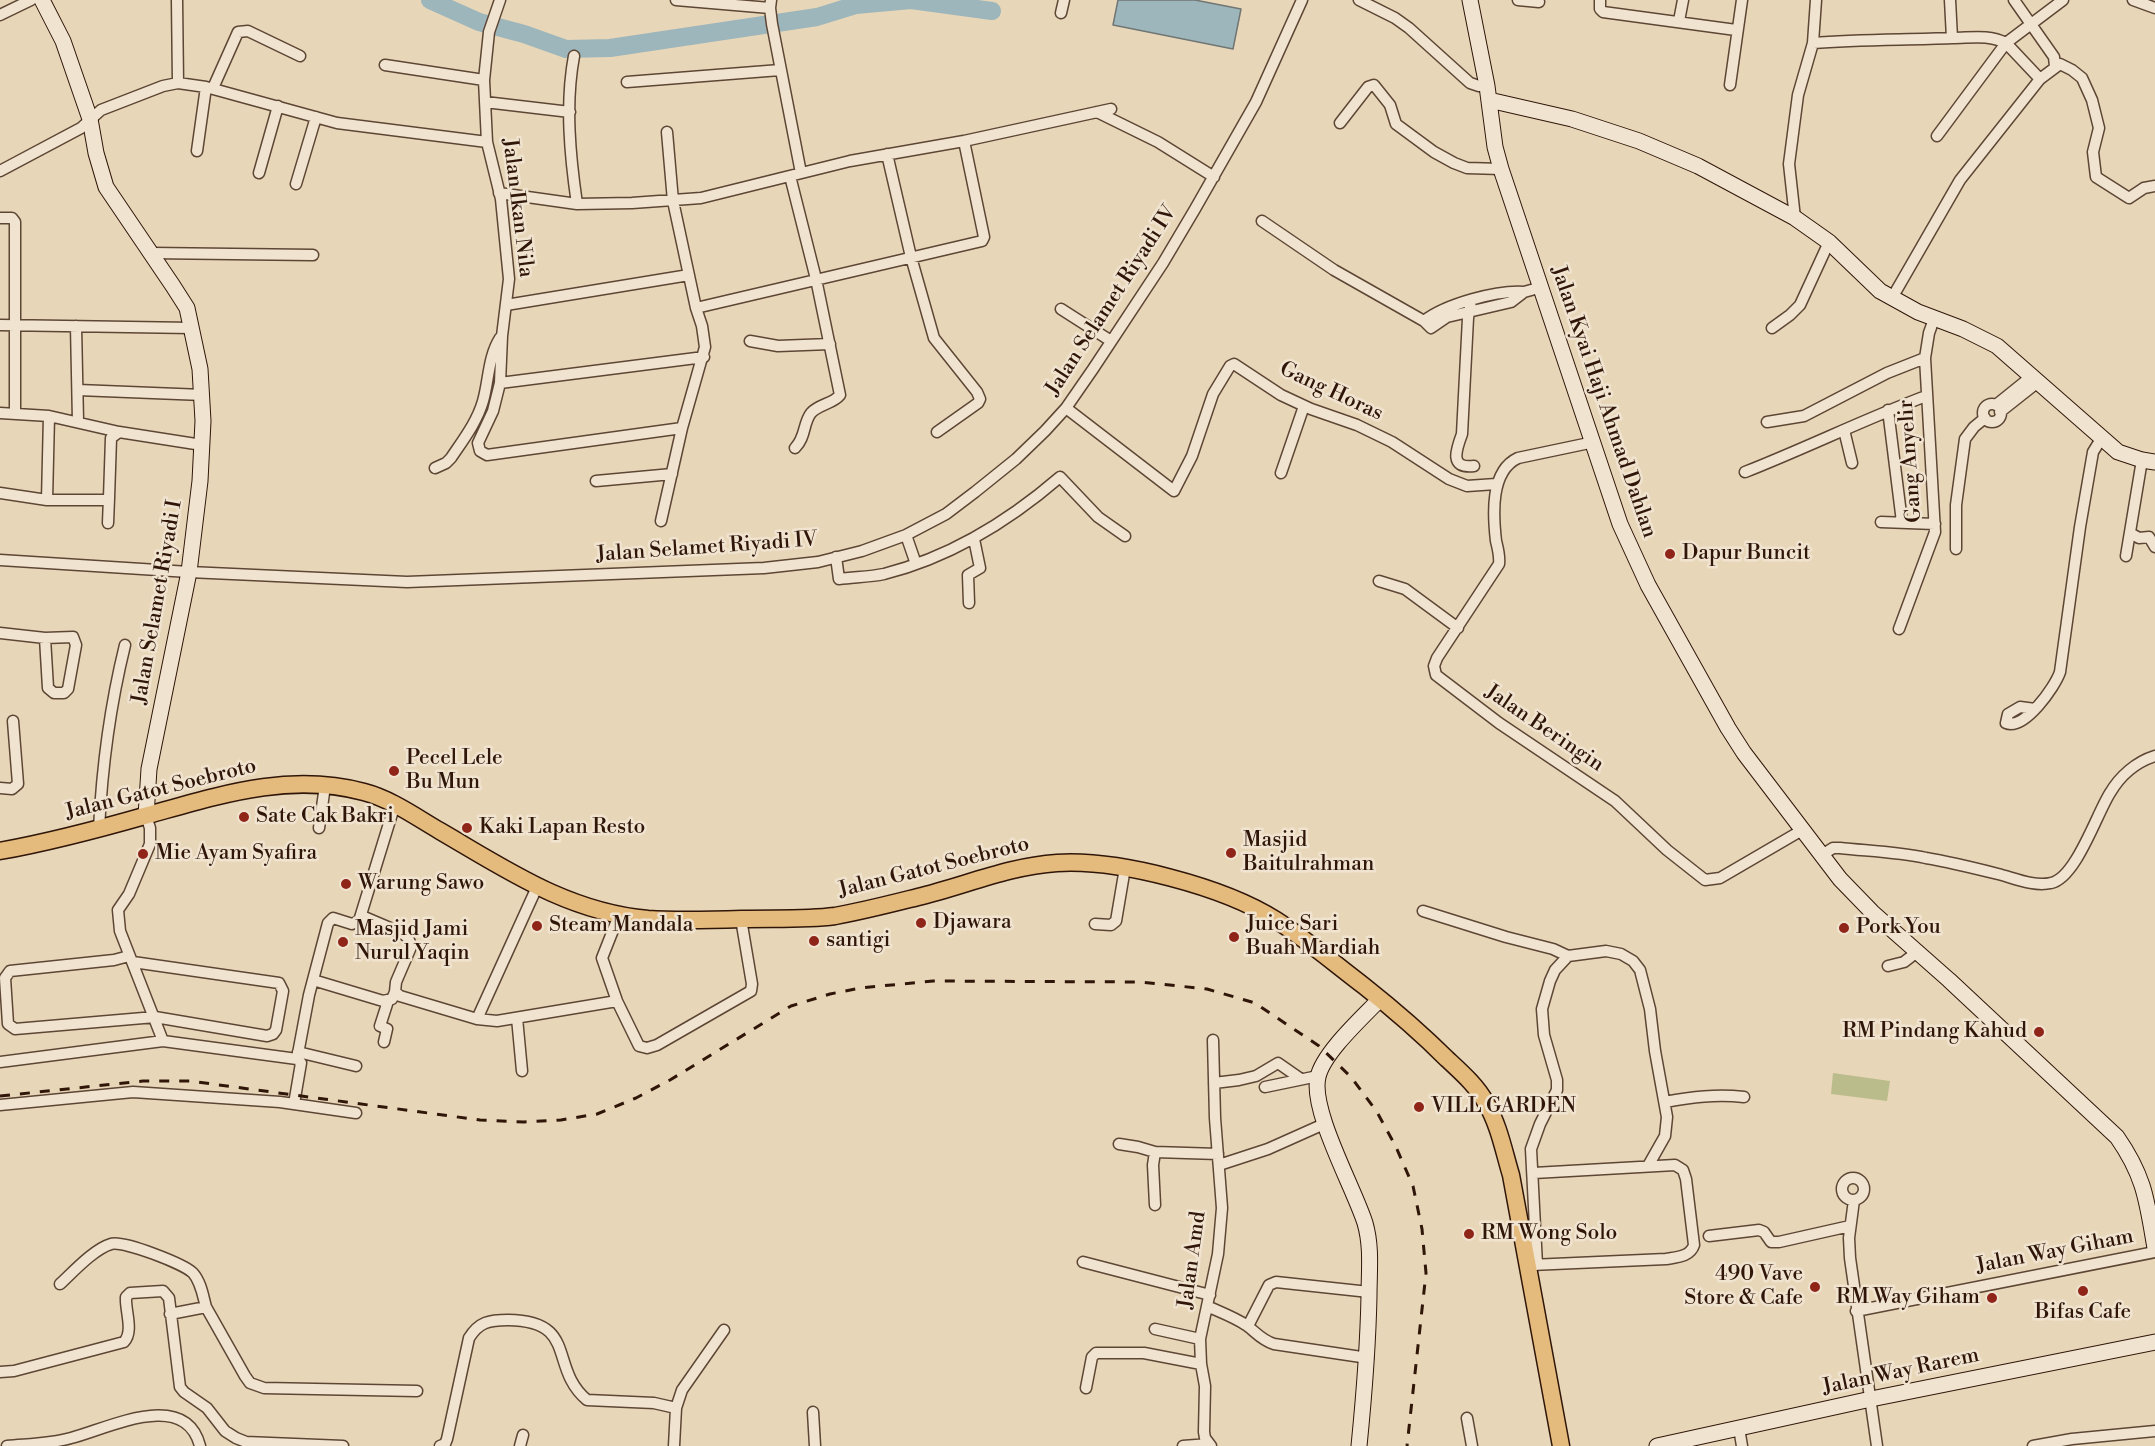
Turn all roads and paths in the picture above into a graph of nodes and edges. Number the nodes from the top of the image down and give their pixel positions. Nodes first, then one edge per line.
1 (31, 0) edge
2 (42, 0) edge
3 (177, 0) edge
4 (500, 0) edge
5 (676, 0) edge
6 (1064, 0) edge
7 (1302, 0) edge
8 (1359, 0) edge
9 (1470, 0) edge
10 (1518, 0) edge
11 (1600, 0) edge
12 (1683, 0) edge
13 (1742, 0) edge
14 (1816, 0) edge
15 (1950, 0) edge
16 (2014, 0) edge
17 (2063, 0) edge
18 (2133, 0) edge
19 (1539, 2) dead end
20 (2155, 8) edge
21 (771, 11) edge
22 (1061, 13) dead end
23 (0, 15) edge
24 (1679, 21) junction
25 (2031, 23) junction
26 (1736, 30) junction
27 (1952, 38) junction
28 (1813, 43) junction
29 (2006, 43) junction
30 (300, 56) dead end
31 (574, 56) dead end
32 (385, 65) dead end
33 (2055, 66) junction
34 (780, 70) junction
35 (2040, 79) junction
36 (484, 80) junction
37 (627, 82) dead end
38 (178, 83) junction
39 (1730, 85) dead end
40 (210, 87) junction
41 (1488, 93) junction
42 (485, 102) junction
43 (278, 106) junction
44 (1111, 109) dead end
45 (570, 112) junction
46 (1097, 112) junction
47 (316, 117) junction
48 (90, 119) junction
49 (1340, 123) dead end
50 (667, 132) dead end
51 (1937, 136) dead end
52 (964, 141) junction
53 (487, 142) junction
54 (197, 151) dead end
55 (887, 154) junction
56 (1501, 169) junction
57 (0, 171) edge
58 (259, 173) dead end
59 (801, 173) junction
60 (790, 176) junction
61 (1214, 177) junction
62 (296, 184) dead end
63 (2155, 186) edge
64 (500, 193) junction
65 (673, 201) junction
66 (577, 204) junction
67 (1795, 218) junction
68 (0, 219) edge
69 (1262, 221) dead end
70 (1829, 242) junction
71 (151, 253) junction
72 (313, 255) dead end
73 (910, 257) junction
74 (689, 275) junction
75 (816, 279) junction
76 (1542, 287) junction
77 (1892, 298) junction
78 (506, 305) junction
79 (1470, 306) junction
80 (696, 308) junction
81 (1061, 309) dead end
82 (1934, 319) junction
83 (0, 325) edge
84 (16, 325) junction
85 (76, 326) junction
86 (192, 328) junction
87 (1772, 328) dead end
88 (502, 336) junction
89 (750, 341) dead end
90 (1111, 341) junction
91 (830, 344) junction
92 (704, 357) junction
93 (1925, 358) junction
94 (2035, 379) junction
95 (500, 383) junction
96 (78, 390) junction
97 (203, 395) junction
98 (1926, 396) junction
99 (1304, 406) junction
100 (1066, 408) junction
101 (1888, 410) junction
102 (0, 413) edge
103 (15, 413) junction
104 (49, 416) junction
105 (78, 421) junction
106 (1767, 422) dead end
107 (682, 428) junction
108 (1844, 430) junction
109 (119, 432) junction
110 (937, 432) dead end
111 (2101, 439) junction
112 (1594, 442) junction
113 (202, 445) junction
114 (795, 448) dead end
115 (2148, 461) edge
116 (1852, 463) dead end
117 (1474, 466) dead end
118 (435, 468) dead end
119 (1745, 472) dead end
120 (1281, 473) dead end
121 (672, 474) junction
122 (597, 481) dead end
123 (1496, 484) junction
124 (0, 493) edge
125 (109, 498) junction
126 (47, 500) junction
127 (662, 521) dead end
128 (1881, 522) dead end
129 (1902, 522) junction
130 (108, 523) dead end
131 (1935, 524) junction
132 (2130, 533) junction
133 (906, 535) junction
134 (1125, 536) dead end
135 (974, 539) junction
136 (2155, 547) edge
137 (1956, 549) dead end
138 (2126, 556) dead end
139 (836, 557) junction
140 (0, 560) edge
141 (916, 564) junction
142 (189, 572) junction
143 (1379, 581) dead end
144 (969, 603) dead end
145 (1458, 628) junction
146 (1899, 628) dead end
147 (0, 633) edge
148 (45, 638) junction
149 (125, 645) dead end
150 (2035, 709) dead end
151 (13, 721) dead end
152 (2155, 756) edge
153 (325, 786) junction
154 (0, 788) edge
155 (395, 804) junction
156 (146, 816) junction
157 (319, 828) dead end
158 (99, 829) junction
159 (1804, 829) junction
160 (0, 851) edge
161 (1822, 855) junction
162 (1125, 868) junction
163 (537, 887) junction
164 (1423, 911) dead end
165 (619, 915) junction
166 (362, 916) junction
167 (741, 919) junction
168 (1095, 924) dead end
169 (1917, 952) junction
170 (1568, 956) junction
171 (131, 959) junction
172 (1888, 966) dead end
173 (313, 980) junction
174 (392, 997) junction
175 (1380, 999) junction
176 (616, 1001) junction
177 (154, 1017) junction
178 (517, 1018) junction
179 (477, 1019) junction
180 (1213, 1040) dead end
181 (163, 1041) junction
182 (384, 1042) dead end
183 (298, 1055) junction
184 (0, 1062) edge
185 (356, 1066) dead end
186 (522, 1071) dead end
187 (1318, 1076) junction
188 (1301, 1079) junction
189 (1214, 1083) junction
190 (1265, 1087) dead end
191 (1744, 1097) dead end
192 (1665, 1102) junction
193 (294, 1104) junction
194 (0, 1105) edge
195 (356, 1113) dead end
196 (1324, 1124) junction
197 (1119, 1144) dead end
198 (1155, 1152) junction
199 (1218, 1160) junction
200 (1648, 1166) junction
201 (1534, 1173) junction
202 (1854, 1200) dead end
203 (1155, 1205) dead end
204 (2152, 1206) edge
205 (1850, 1226) junction
206 (1709, 1236) dead end
207 (2155, 1250) edge
208 (1083, 1262) dead end
209 (1532, 1265) junction
210 (60, 1284) dead end
211 (1369, 1292) junction
212 (1210, 1295) junction
213 (1207, 1306) junction
214 (206, 1307) junction
215 (1856, 1311) junction
216 (170, 1314) junction
217 (1248, 1326) junction
218 (1155, 1329) dead end
219 (724, 1330) dead end
220 (1200, 1339) junction
221 (2155, 1342) edge
222 (1368, 1358) junction
223 (1200, 1364) junction
224 (0, 1372) edge
225 (1086, 1388) dead end
226 (417, 1391) dead end
227 (1871, 1399) junction
228 (676, 1408) junction
229 (813, 1412) dead end
230 (1467, 1418) dead end
231 (1739, 1428) junction
232 (2155, 1431) edge
233 (523, 1435) dead end
234 (1210, 1445) edge
235 (7, 1446) edge
236 (200, 1446) edge
237 (343, 1446) edge
238 (440, 1446) edge
239 (520, 1446) edge
240 (674, 1446) edge
241 (815, 1446) edge
242 (1183, 1446) edge
243 (1359, 1446) edge
244 (1472, 1446) edge
245 (1561, 1446) edge
246 (1657, 1446) edge
247 (1742, 1446) edge
248 (1877, 1446) edge
249 (2033, 1446) edge

1 - 23 street
2 - 48 main road, Jalan Selamet Riyadi I
3 - 38 street
4 - 36 street, Jalan Ikan Nila
5 - 21 street
6 - 22 street
7 - 61 street, Jalan Selamet Riyadi IV
8 - 41 street
9 - 41 main road, Jalan Kyai Haji Ahmad Dahlan
10 - 19 street
11 - 24 street
12 - 24 street
13 - 26 street
14 - 28 street
15 - 27 street
16 - 25 street
17 - 25 street
18 - 20 street
21 - 34 street
24 - 26 street
25 - 29 street
25 - 33 street
26 - 39 street
27 - 28 street
27 - 29 street
28 - 67 street
29 - 35 street
29 - 51 street
30 - 40 street
31 - 45 street
32 - 36 street
33 - 35 street
33 - 63 street
34 - 37 street
34 - 59 street
35 - 77 street
36 - 42 street, Jalan Ikan Nila
38 - 40 street
38 - 48 street
40 - 43 street
40 - 54 street
41 - 56 main road, Jalan Kyai Haji Ahmad Dahlan
41 - 67 main road
42 - 45 street
42 - 53 street, Jalan Ikan Nila
43 - 47 street
43 - 58 street
44 - 46 street
45 - 66 street
46 - 52 street
46 - 61 street
47 - 53 street
47 - 62 street
48 - 57 street
48 - 71 main road, Jalan Selamet Riyadi I
49 - 56 street
50 - 65 street
52 - 55 street
52 - 73 street
53 - 64 street, Jalan Ikan Nila
55 - 59 street
55 - 73 street
56 - 76 main road, Jalan Kyai Haji Ahmad Dahlan
59 - 60 street
60 - 65 street
60 - 75 street
61 - 90 street, Jalan Selamet Riyadi IV
64 - 66 street
64 - 78 street, Jalan Ikan Nila
65 - 66 street
65 - 74 street
67 - 70 main road
68 - 84 street
69 - 79 street
70 - 77 main road
70 - 87 street
71 - 72 street
71 - 86 main road, Jalan Selamet Riyadi I
73 - 75 street
73 - 110 street
74 - 78 street
74 - 80 street
75 - 80 street
75 - 91 street
76 - 79 street
76 - 112 main road, Jalan Kyai Haji Ahmad Dahlan
77 - 82 main road
78 - 88 street, Jalan Ikan Nila
79 - 117 street
80 - 92 street
81 - 90 street
82 - 93 street, Gang Anyelir
82 - 94 main road
83 - 84 street
84 - 85 street
84 - 103 street
85 - 86 street
85 - 96 street
86 - 97 main road, Jalan Selamet Riyadi I
88 - 95 street, Jalan Ikan Nila
88 - 118 street
89 - 91 street
90 - 100 street, Jalan Selamet Riyadi IV
91 - 114 street
92 - 95 street
92 - 107 street
93 - 98 street, Gang Anyelir
93 - 106 street, Gang Anyelir
94 - 111 main road
94 - 137 street
95 - 107 street, Jalan Ikan Nila
96 - 97 street
96 - 105 street
97 - 113 main road, Jalan Selamet Riyadi I
98 - 101 street
98 - 131 street, Gang Anyelir
99 - 100 street, Gang Horas
99 - 120 street
99 - 123 street, Gang Horas
100 - 133 street, Jalan Selamet Riyadi IV
101 - 108 street
101 - 129 street
102 - 103 street
103 - 104 street
104 - 105 street
104 - 126 street
105 - 109 street
107 - 121 street
108 - 116 street
108 - 119 street
109 - 113 street
109 - 125 street
111 - 115 main road
111 - 150 street
112 - 123 street
112 - 159 main road, Jalan Kyai Haji Ahmad Dahlan
113 - 142 main road, Jalan Selamet Riyadi I
115 - 132 street
121 - 122 street
121 - 127 street
123 - 145 street, Jalan Beringin
124 - 126 street
125 - 126 street
125 - 130 street
128 - 129 street
129 - 131 street
131 - 146 street, Gang Anyelir
132 - 136 street
132 - 138 street
133 - 139 street, Jalan Selamet Riyadi IV
133 - 141 street
134 - 135 street
135 - 141 street
135 - 144 street
139 - 141 street
139 - 142 street, Jalan Selamet Riyadi IV
140 - 142 street, Jalan Selamet Riyadi IV
142 - 156 main road, Jalan Selamet Riyadi I
143 - 145 street
145 - 159 street, Jalan Beringin
147 - 148 street
148 - 148 street
149 - 158 street
151 - 154 street
152 - 161 street
153 - 155 main road, Jalan Gatot Soebroto
153 - 156 main road, Jalan Gatot Soebroto
153 - 157 street
155 - 163 main road, Jalan Gatot Soebroto
155 - 166 street
156 - 158 main road, Jalan Gatot Soebroto
156 - 171 street
158 - 160 main road, Jalan Gatot Soebroto
159 - 161 main road, Jalan Kyai Haji Ahmad Dahlan
161 - 169 main road, Jalan Kyai Haji Ahmad Dahlan
162 - 167 main road, Jalan Gatot Soebroto
162 - 168 street
162 - 175 main road, Jalan Gatot Soebroto
163 - 165 main road, Jalan Gatot Soebroto
163 - 179 street
164 - 170 street
165 - 167 main road, Jalan Gatot Soebroto
165 - 176 street
166 - 173 street
166 - 174 street
167 - 176 street
169 - 172 street
169 - 204 main road, Jalan Kyai Haji Ahmad Dahlan
170 - 192 street
170 - 201 street
171 - 177 street
171 - 177 street
171 - 177 street
173 - 174 street
173 - 183 street
174 - 179 street
174 - 182 street
175 - 187 main road
175 - 209 main road, Jalan Gatot Soebroto
176 - 178 street
177 - 181 street
178 - 179 street
178 - 186 street
180 - 189 street, Jalan Amd
181 - 183 street
181 - 184 street
183 - 185 street
183 - 193 street
187 - 188 street
187 - 196 main road
188 - 189 street
188 - 190 street
189 - 199 street, Jalan Amd
191 - 192 street
192 - 200 street
193 - 194 street
193 - 195 street
196 - 199 street
196 - 211 main road
197 - 198 street
198 - 199 street
198 - 203 street
199 - 212 street, Jalan Amd
200 - 201 street
200 - 209 street
201 - 209 street
202 - 205 street
204 - 207 main road, Jalan Kyai Haji Ahmad Dahlan
205 - 206 street
205 - 215 street
207 - 215 street, Jalan Way Giham
208 - 212 street
209 - 245 main road, Jalan Gatot Soebroto
210 - 214 street
211 - 217 street
211 - 222 main road
212 - 213 street, Jalan Amd
213 - 217 street
213 - 220 street, Jalan Amd
214 - 216 street
214 - 226 street
215 - 227 street
216 - 224 street
216 - 237 street
217 - 222 street
218 - 220 street
219 - 228 street
220 - 223 street, Jalan Amd
221 - 227 main road, Jalan Way Rarem
222 - 243 main road
223 - 225 street
223 - 234 street, Jalan Amd
227 - 231 main road, Jalan Way Rarem
227 - 248 street
228 - 238 street
228 - 240 street
229 - 241 street
230 - 244 street
231 - 246 main road, Jalan Way Rarem
231 - 247 street
232 - 249 street
233 - 239 street
234 - 242 street
235 - 236 street

